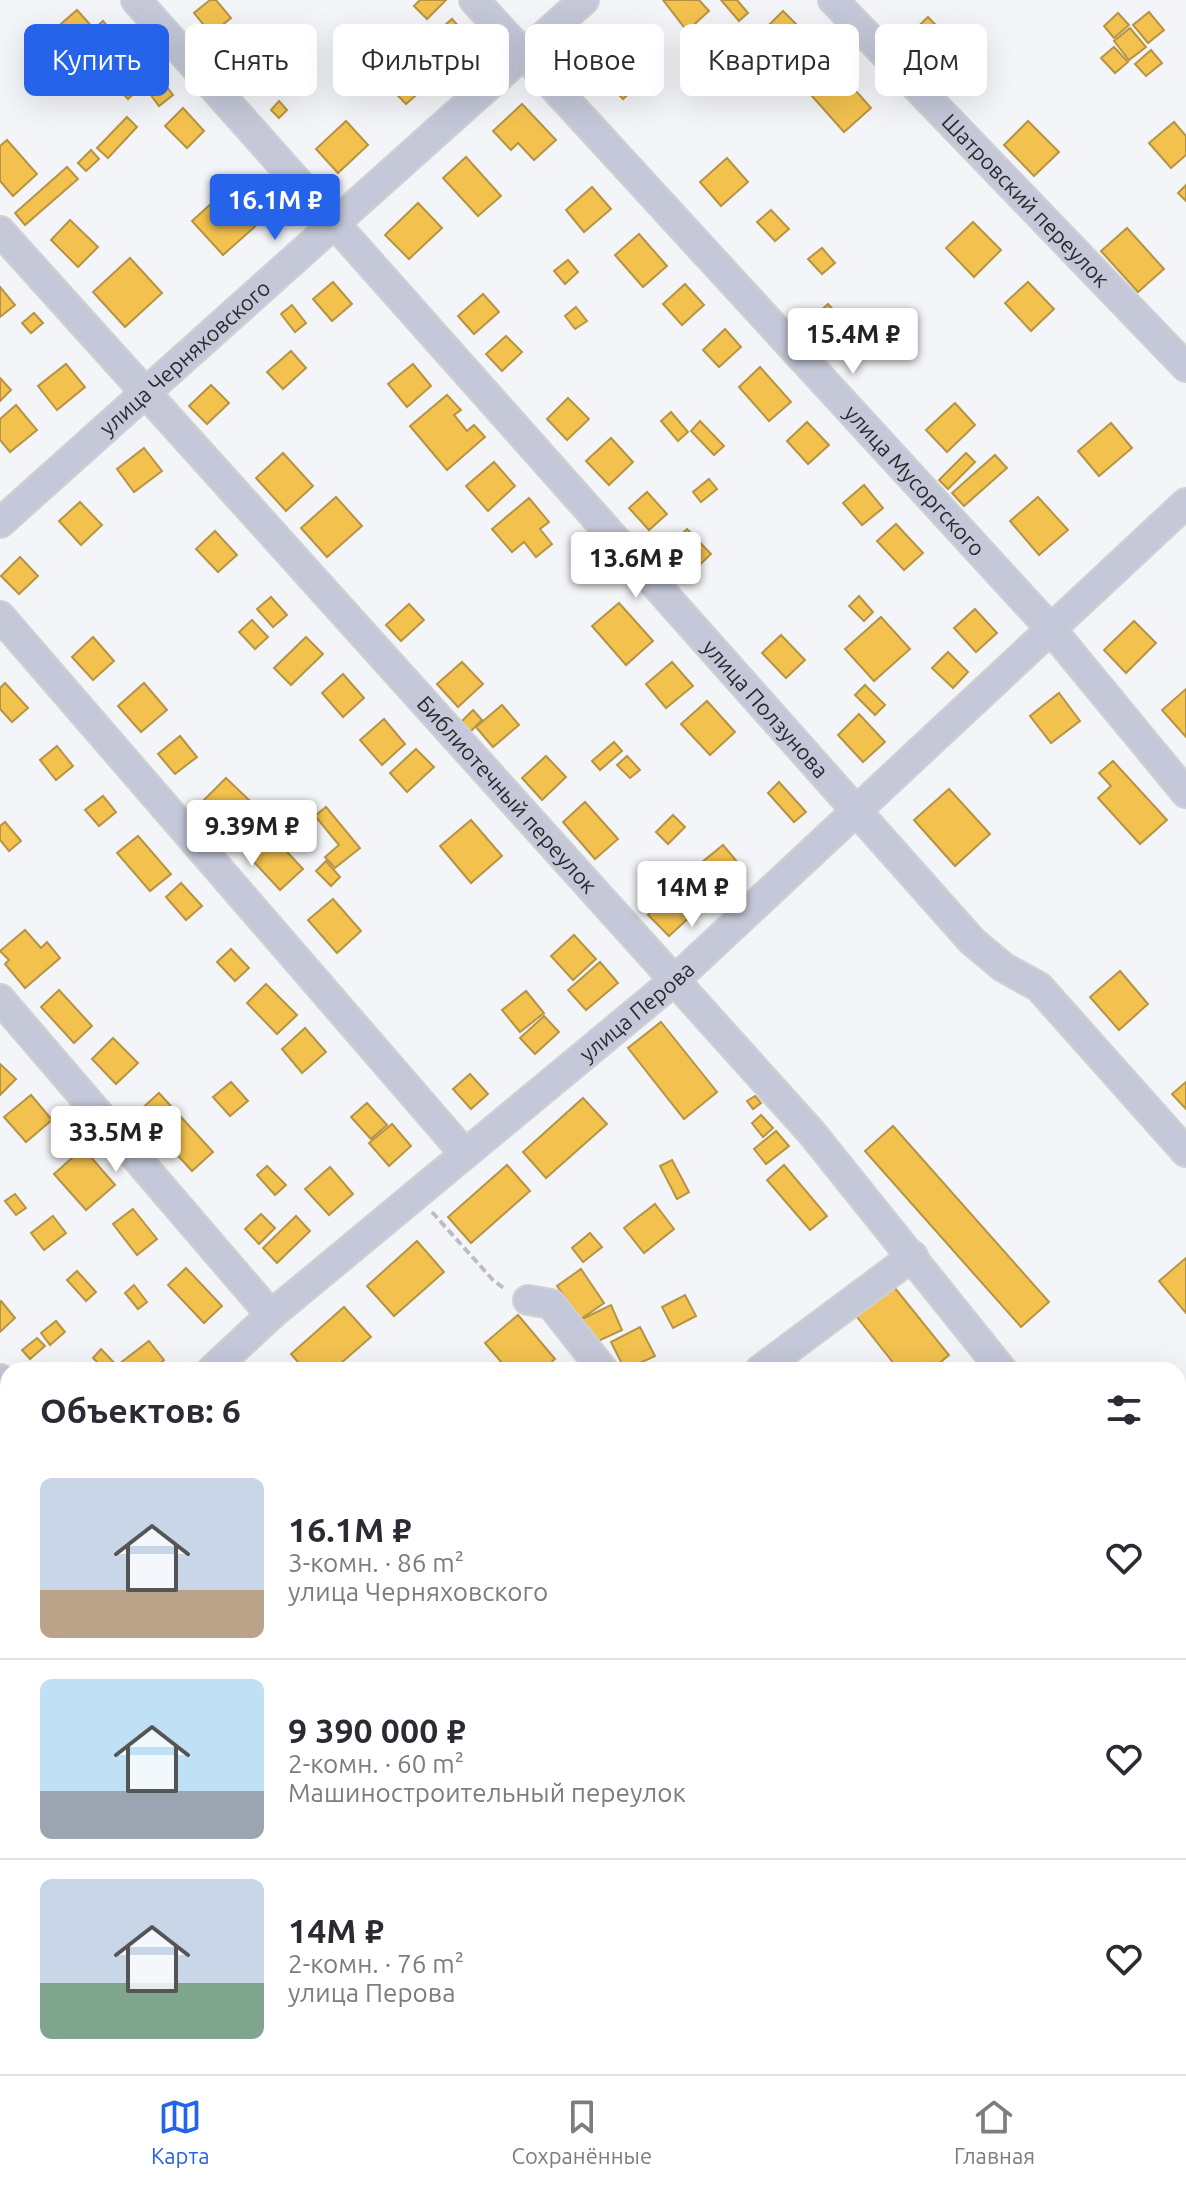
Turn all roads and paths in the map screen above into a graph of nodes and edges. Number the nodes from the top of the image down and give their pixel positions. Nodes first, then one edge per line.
1 (136, 0) edge
2 (474, 0) edge
3 (584, 0) edge
4 (833, 0) edge
5 (521, 54) junction
6 (334, 223) junction
7 (0, 231) edge
8 (1186, 367) edge
9 (144, 395) junction
10 (1186, 503) edge
11 (0, 523) edge
12 (0, 616) edge
13 (1050, 628) junction
14 (1186, 793) edge
15 (859, 812) junction
16 (675, 980) junction
17 (0, 999) edge
18 (1186, 1152) edge
19 (465, 1154) junction
20 (417, 1195) junction
21 (913, 1256) junction
22 (528, 1300) joint
23 (271, 1315) junction
24 (221, 1362) edge
25 (597, 1362) edge
26 (771, 1362) edge
27 (996, 1362) edge

1 - 6 street, улица Ползунова
2 - 5 street, улица Мусоргского
3 - 5 street, улица Черняховского
4 - 8 street, Шатровский переулок
5 - 6 street, улица Черняховского
5 - 13 street, улица Мусоргского
6 - 9 street, улица Черняховского
6 - 15 street, улица Ползунова
7 - 9 street, Библиотечный переулок
9 - 11 street, улица Черняховского
9 - 16 street, Библиотечный переулок
10 - 13 street, улица Перова
12 - 19 street
13 - 14 street, улица Мусоргского
13 - 15 street, улица Перова
15 - 16 street, улица Перова
15 - 18 street, улица Ползунова
16 - 19 street, улица Перова
16 - 21 street, Библиотечный переулок
17 - 23 street
19 - 20 street, улица Перова
20 - 22 path
20 - 23 street, улица Перова
21 - 26 street
21 - 27 street, Библиотечный переулок
22 - 25 street
23 - 24 street, улица Перова

